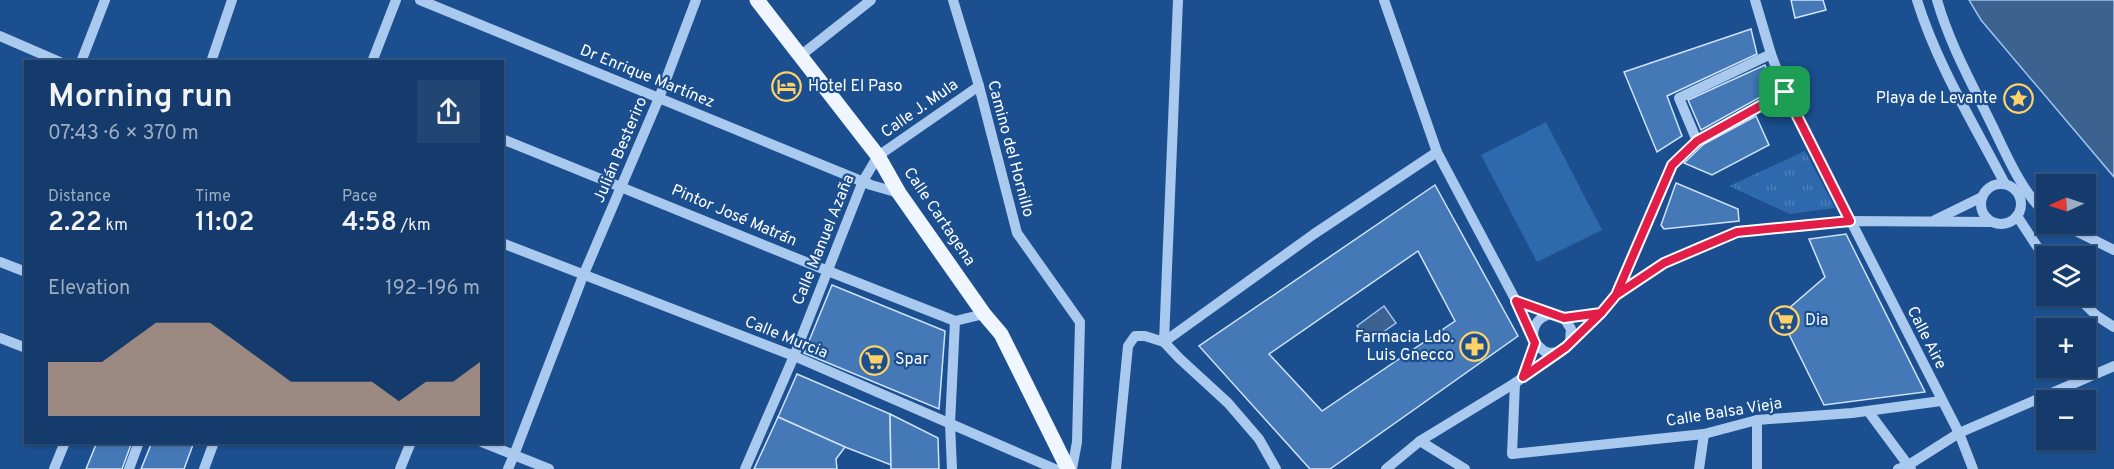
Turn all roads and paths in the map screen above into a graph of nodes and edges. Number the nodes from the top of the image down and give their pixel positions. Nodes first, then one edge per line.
1 (105, 0) edge
2 (232, 0) edge
3 (396, 0) edge
4 (420, 0) edge
5 (696, 0) edge
6 (757, 0) edge
7 (871, 0) edge
8 (953, 0) edge
9 (1178, 0) edge
10 (1384, 0) edge
11 (1755, 0) edge
12 (1917, 0) edge
13 (1937, 0) edge
14 (0, 36) edge
15 (1771, 54) junction
16 (800, 56) junction
17 (55, 60) edge
18 (82, 60) edge
19 (212, 60) edge
20 (373, 60) edge
21 (979, 86) junction
22 (1785, 92) junction
23 (659, 98) junction
24 (504, 140) edge
25 (1697, 141) junction
26 (1437, 152) junction
27 (878, 156) junction
28 (863, 181) junction
29 (2005, 184) junction
30 (623, 186) junction
31 (899, 193) junction
32 (1982, 197) junction
33 (2036, 205) edge
34 (2017, 216) junction
35 (1850, 221) junction
36 (1932, 221) junction
37 (1992, 222) junction
38 (2082, 234) edge
39 (504, 244) edge
40 (2037, 246) edge
41 (2114, 250) edge
42 (0, 262) edge
43 (24, 271) edge
44 (828, 271) junction
45 (583, 276) junction
46 (1616, 295) junction
47 (1516, 301) junction
48 (2086, 306) edge
49 (1601, 313) junction
50 (984, 314) junction
51 (1551, 314) junction
52 (1564, 318) junction
53 (955, 321) junction
54 (2114, 327) edge
55 (0, 338) edge
56 (1534, 340) junction
57 (1164, 342) junction
58 (1570, 342) junction
59 (24, 347) edge
60 (1562, 351) junction
61 (794, 356) junction
62 (2114, 366) edge
63 (1519, 380) junction
64 (1941, 401) junction
65 (1868, 411) junction
66 (1757, 420) junction
67 (950, 424) junction
68 (1959, 433) junction
69 (1704, 434) junction
70 (1420, 441) junction
71 (64, 444) edge
72 (138, 444) edge
73 (213, 444) edge
74 (410, 444) edge
75 (487, 444) edge
76 (514, 454) junction
77 (1905, 468) edge
78 (54, 469) edge
79 (129, 469) edge
80 (204, 469) edge
81 (400, 469) edge
82 (508, 469) edge
83 (549, 469) edge
84 (745, 469) edge
85 (952, 469) edge
86 (1055, 469) edge
87 (1070, 469) edge
88 (1116, 469) edge
89 (1276, 469) edge
90 (1386, 469) edge
91 (1466, 469) edge
92 (1700, 469) edge
93 (1757, 469) edge
94 (1973, 469) edge

1 - 18 street
2 - 19 street
3 - 20 street
4 - 23 street, Dr Enrique Martínez
5 - 23 street, Julián Besteriro
6 - 16 main road, Calle Cartagena
7 - 16 street
8 - 21 street, Camino del Hornillo
9 - 57 street
10 - 26 street
11 - 15 street, Calle Aire
12 - 29 street
13 - 33 street
14 - 17 street
15 - 22 street, Calle Aire
15 - 25 street
16 - 27 main road, Calle Cartagena
21 - 27 street, Calle J. Mula
21 - 87 street, Camino del Hornillo
22 - 25 street
22 - 35 street, Calle Aire
23 - 28 street, Dr Enrique Martínez
23 - 30 street, Julián Besteriro
24 - 30 street, Pintor José Matrán
25 - 46 street
26 - 47 street
26 - 57 street
27 - 28 street, Calle Manuel Azaña
27 - 31 main road, Calle Cartagena
28 - 31 street, Dr Enrique Martínez
28 - 44 street, Calle Manuel Azaña
29 - 32 street
29 - 34 street
30 - 44 street, Pintor José Matrán
30 - 45 street, Julián Besteriro
31 - 50 main road, Calle Cartagena
32 - 36 street
32 - 37 street
34 - 37 street
34 - 40 street
35 - 36 street
35 - 46 street
35 - 64 street, Calle Aire
36 - 37 street
38 - 41 street
39 - 45 street, Calle Murcia
42 - 43 street
44 - 53 street, Pintor José Matrán
44 - 61 street, Calle Manuel Azaña
45 - 61 street, Calle Murcia
45 - 76 street, Julián Besteriro
46 - 49 street
47 - 51 street
47 - 56 street
48 - 54 street
49 - 52 street
49 - 58 street
50 - 53 street
50 - 87 main road, Calle Cartagena
51 - 52 street
51 - 56 street
52 - 58 street
53 - 67 street
55 - 59 street
56 - 60 street
56 - 63 street
57 - 88 street
57 - 89 street
58 - 60 street
60 - 63 street
61 - 67 street, Calle Murcia
61 - 84 street, Calle Manuel Azaña
62 - 68 street
63 - 69 street, Calle Balsa Vieja
63 - 70 street
64 - 65 street, Calle Balsa Vieja
64 - 68 street, Calle Aire
65 - 66 street, Calle Balsa Vieja
65 - 77 street
66 - 69 street, Calle Balsa Vieja
66 - 93 street
67 - 85 street
67 - 86 street, Calle Murcia
68 - 77 street
68 - 94 street, Calle Aire
69 - 92 street
70 - 90 street
70 - 91 street
71 - 78 street
72 - 79 street
73 - 80 street
74 - 81 street
75 - 76 street
76 - 82 street, Julián Besteriro
76 - 83 street

